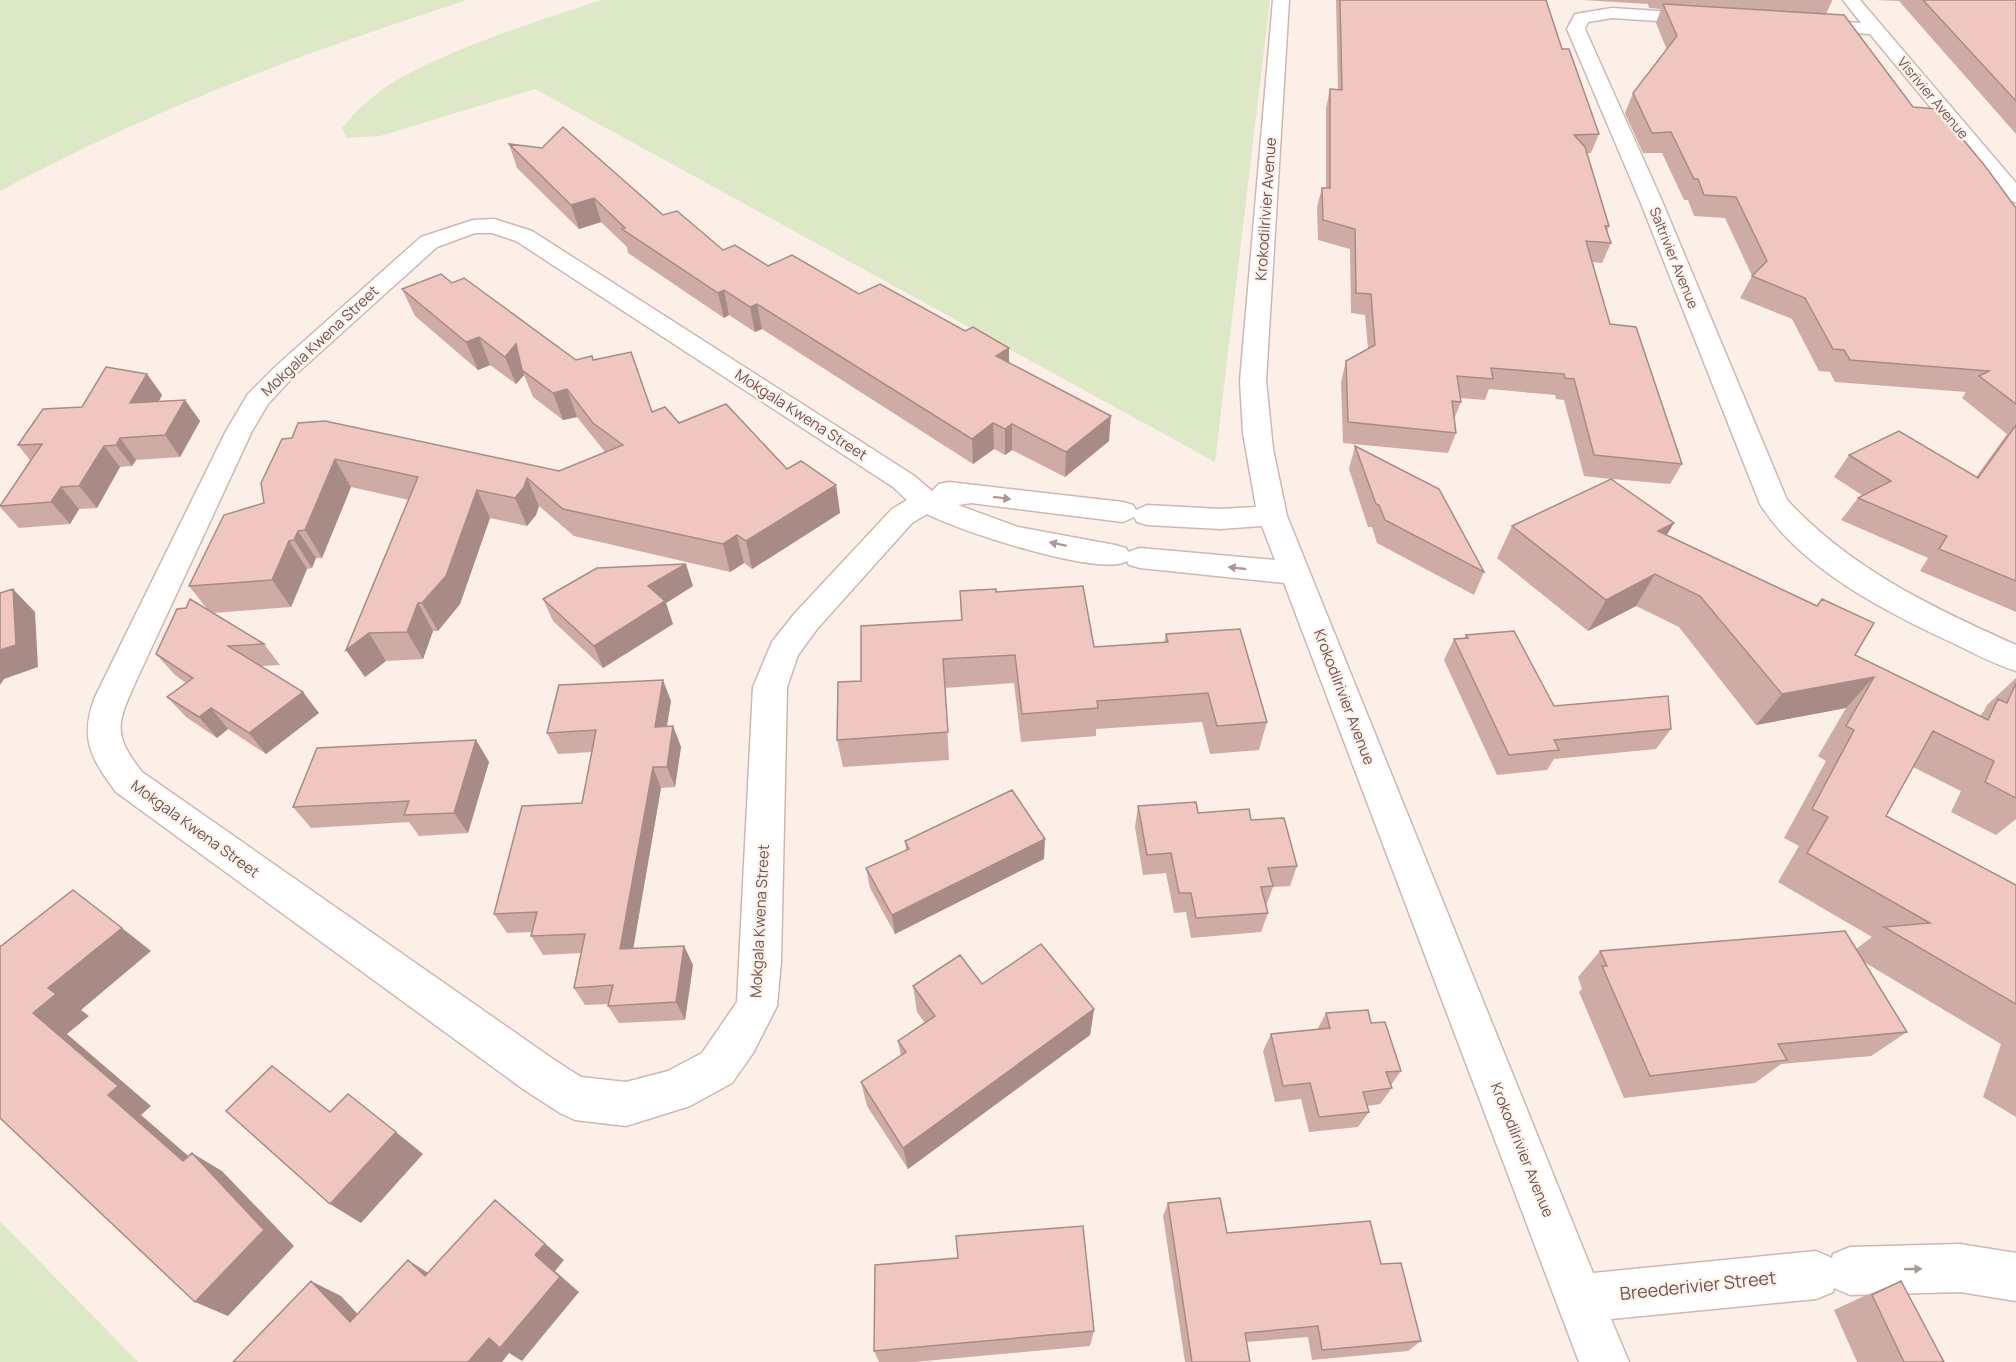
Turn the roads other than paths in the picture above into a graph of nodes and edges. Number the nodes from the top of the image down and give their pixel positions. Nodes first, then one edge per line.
1 (1281, 0) edge
2 (1851, 0) edge
3 (1720, 20) edge
4 (1791, 24) edge
5 (1874, 29) junction
6 (2016, 196) edge
7 (915, 491) junction
8 (1273, 516) junction
9 (1295, 573) junction
10 (2016, 659) edge
11 (2016, 1277) edge
12 (1580, 1298) junction
13 (1604, 1362) edge

1 - 8 street, Krokodilrivier Avenue
2 - 5 street, Visrivier Avenue
3 - 10 street, Saltrivier Avenue
4 - 5 street
5 - 6 street, Visrivier Avenue
7 - 7 street, Mokgala Kwena Street
7 -> 8 street, Mokgala Kwena Street
9 -> 7 street, Mokgala Kwena Street
8 - 9 street, Krokodilrivier Avenue
9 - 12 street, Krokodilrivier Avenue
12 -> 11 street, Breederivier Street
12 - 13 street, Krokodilrivier Avenue

